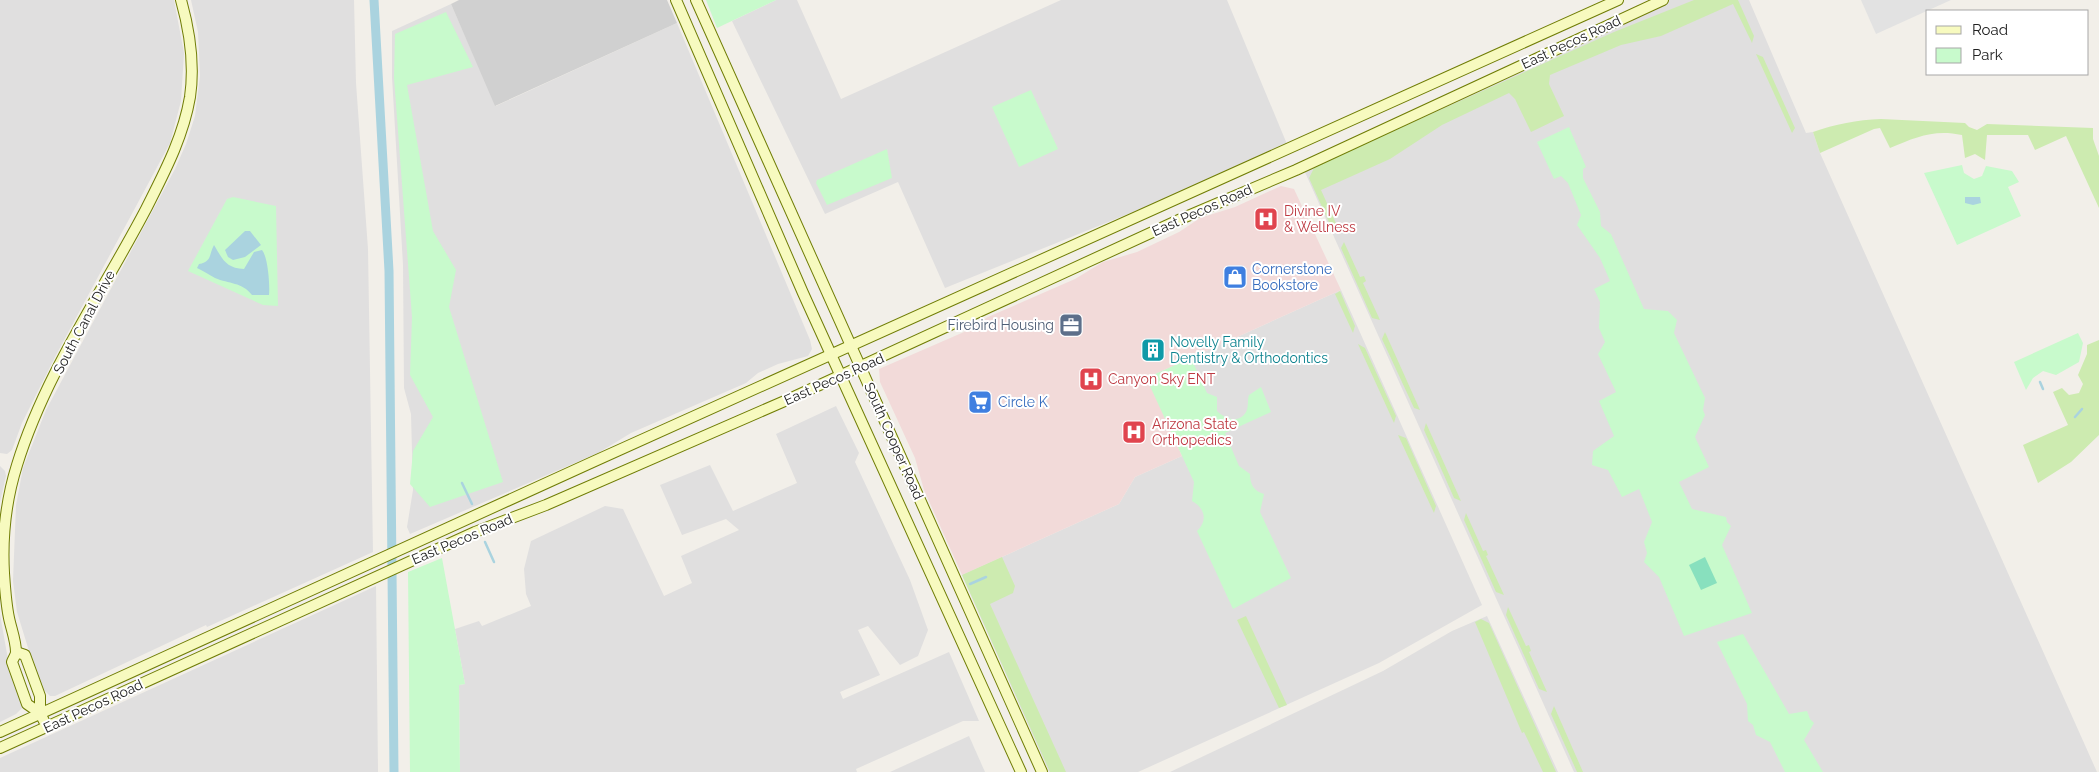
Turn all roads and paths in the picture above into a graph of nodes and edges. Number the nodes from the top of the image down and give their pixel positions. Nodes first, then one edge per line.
1 (181, 0) edge
2 (676, 0) edge
3 (696, 0) edge
4 (1618, 0) edge
5 (1663, 0) edge
6 (851, 345) junction
7 (831, 354) junction
8 (861, 366) junction
9 (841, 376) junction
10 (16, 652) junction
11 (40, 713) junction
12 (47, 727) junction
13 (0, 732) edge
14 (0, 748) edge
15 (1021, 772) edge
16 (1042, 772) edge

1 - 10 main road, South Canal Drive
2 - 7 main road, South Cooper Road
3 - 6 main road, South Cooper Road
4 - 6 main road, East Pecos Road
5 - 8 main road, East Pecos Road
6 - 7 main road, East Pecos Road
6 - 8 main road, South Cooper Road
7 - 9 main road, South Cooper Road
7 - 11 main road, East Pecos Road
8 - 9 main road, East Pecos Road
8 - 16 main road, South Cooper Road
9 - 12 main road, East Pecos Road
9 - 15 main road, South Cooper Road
10 - 11 main road, South Canal Drive
10 - 11 main road, South Canal Drive
11 - 12 main road
11 - 13 main road, East Pecos Road
12 - 14 main road, East Pecos Road

